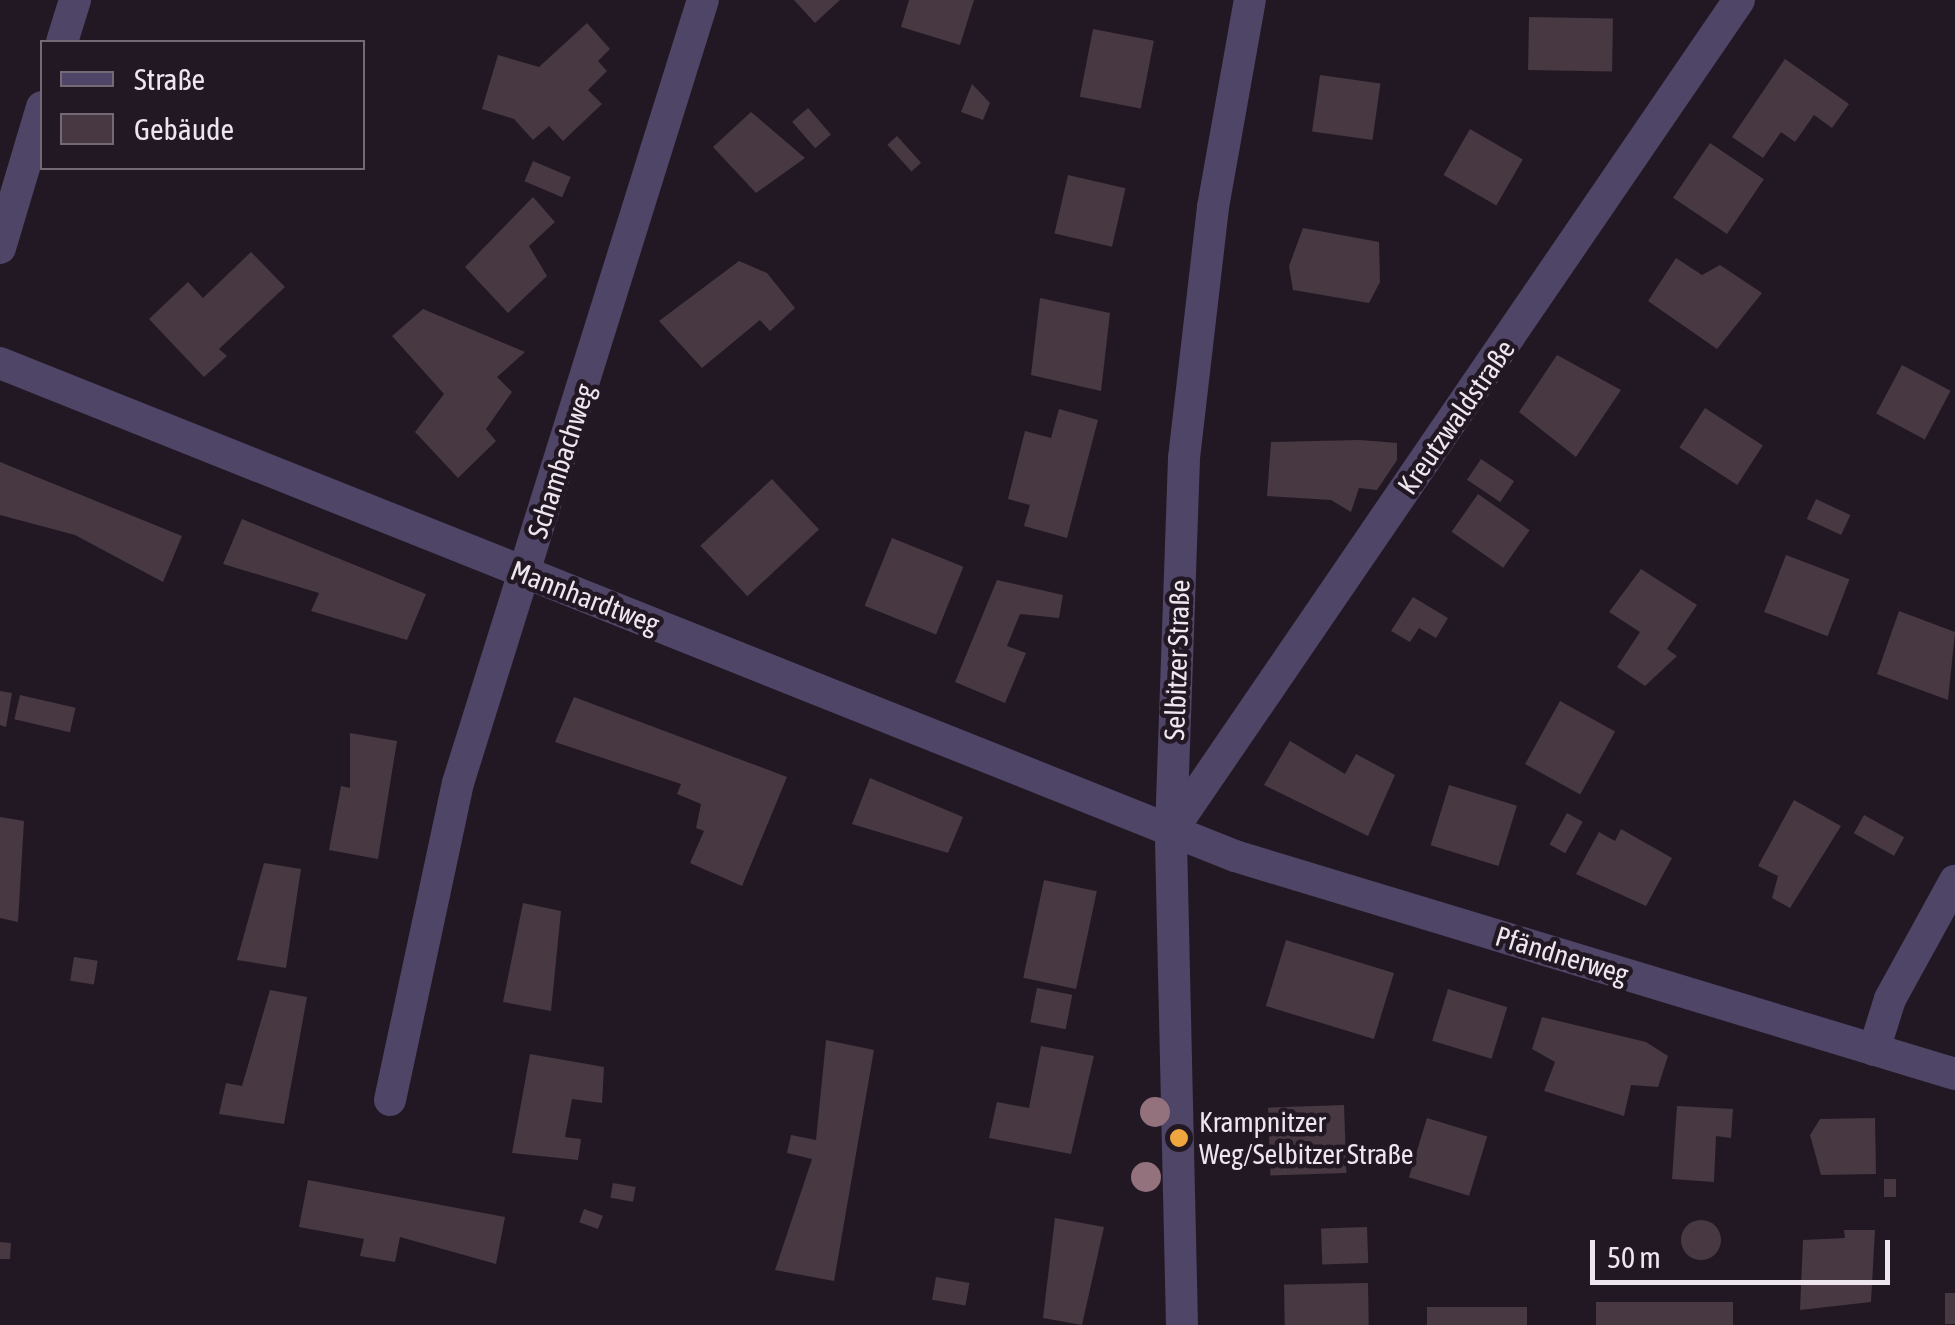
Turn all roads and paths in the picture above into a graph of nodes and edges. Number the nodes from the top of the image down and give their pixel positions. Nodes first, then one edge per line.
1 (75, 0) edge
2 (702, 0) edge
3 (1250, 0) edge
4 (1739, 0) edge
5 (63, 40) edge
6 (40, 114) edge
7 (0, 248) edge
8 (0, 363) edge
9 (523, 570) junction
10 (1171, 832) junction
11 (1955, 881) edge
12 (1874, 1050) junction
13 (1955, 1074) edge
14 (390, 1100) dead end
15 (1182, 1325) edge

1 - 5 street
2 - 9 street, Schambachweg
3 - 10 street, Selbitzer Straße
4 - 10 street, Kreutzwaldstraße
6 - 7 street
8 - 9 street, Mannhardtweg
9 - 10 street, Mannhardtweg
9 - 14 street, Schambachweg
10 - 12 street, Pfändnerweg
10 - 15 street, Selbitzer Straße
11 - 12 street
12 - 13 street, Pfändnerweg

